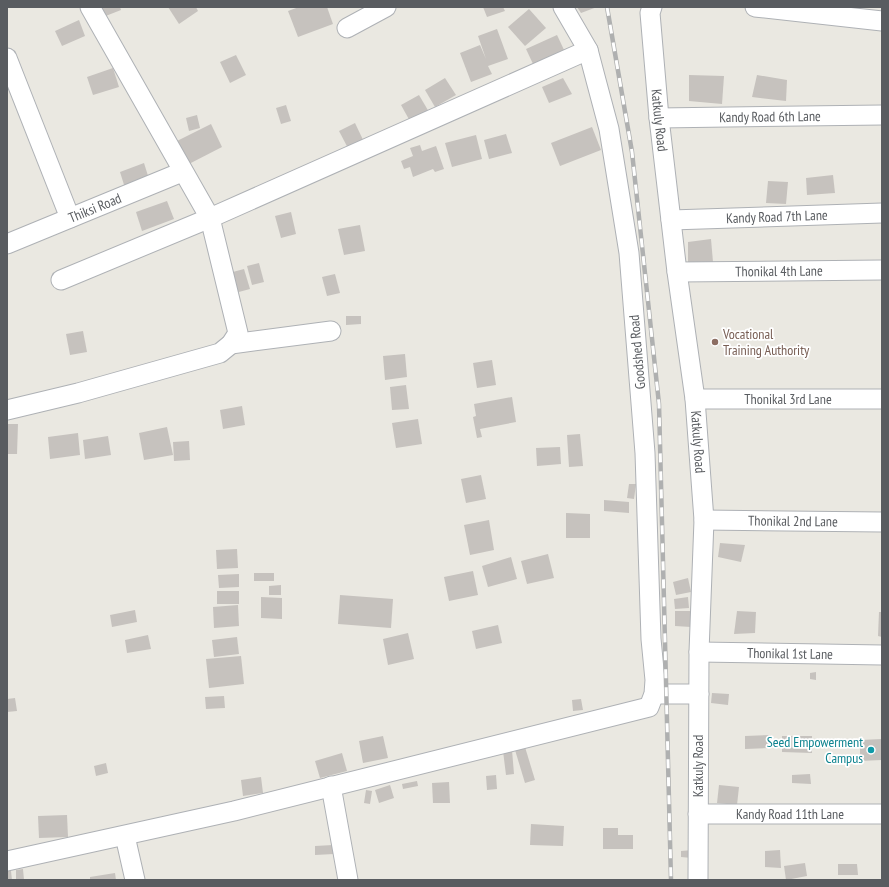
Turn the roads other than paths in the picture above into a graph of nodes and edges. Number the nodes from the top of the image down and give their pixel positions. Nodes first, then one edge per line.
1 (90, 7) edge
2 (386, 7) edge
3 (563, 7) edge
4 (652, 7) edge
5 (755, 7) edge
6 (882, 21) edge
7 (347, 28) dead end
8 (588, 50) junction
9 (7, 58) edge
10 (882, 115) edge
11 (659, 118) junction
12 (182, 172) junction
13 (882, 213) edge
14 (70, 218) junction
15 (210, 218) junction
16 (671, 220) junction
17 (7, 244) edge
18 (882, 270) edge
19 (677, 272) junction
20 (61, 280) dead end
21 (331, 331) dead end
22 (231, 344) junction
23 (695, 399) junction
24 (882, 399) edge
25 (7, 410) edge
26 (704, 520) junction
27 (882, 522) edge
28 (699, 652) junction
29 (882, 654) edge
30 (699, 694) junction
31 (651, 701) junction
32 (331, 786) junction
33 (698, 814) junction
34 (882, 814) edge
35 (125, 836) junction
36 (7, 861) edge
37 (135, 880) edge
38 (348, 880) edge
39 (698, 880) edge

1 - 12 street
2 - 7 street
3 - 8 street, Goodshed Road
4 - 11 street, Katkuly Road
5 - 6 street
8 - 15 street
8 - 31 street, Goodshed Road
9 - 14 street
10 - 11 street, Kandy Road 6th Lane
11 - 16 street, Katkuly Road
12 - 14 street, Thiksi Road
12 - 15 street
13 - 16 street, Kandy Road 7th Lane
14 - 17 street, Thiksi Road
15 - 20 street
15 - 22 street
16 - 19 street, Katkuly Road
18 - 19 street, Thonikal 4th Lane
19 - 23 street, Katkuly Road
21 - 22 street
22 - 25 street
23 - 24 street, Thonikal 3rd Lane
23 - 26 street, Katkuly Road
26 - 27 street, Thonikal 2nd Lane
26 - 28 street, Katkuly Road
28 - 29 street, Thonikal 1st Lane
28 - 30 street, Katkuly Road
30 - 31 street
30 - 33 street, Katkuly Road
31 - 32 street
32 - 35 street
32 - 38 street
33 - 34 street, Kandy Road 11th Lane
33 - 39 street, Katkuly Road
35 - 36 street
35 - 37 street

